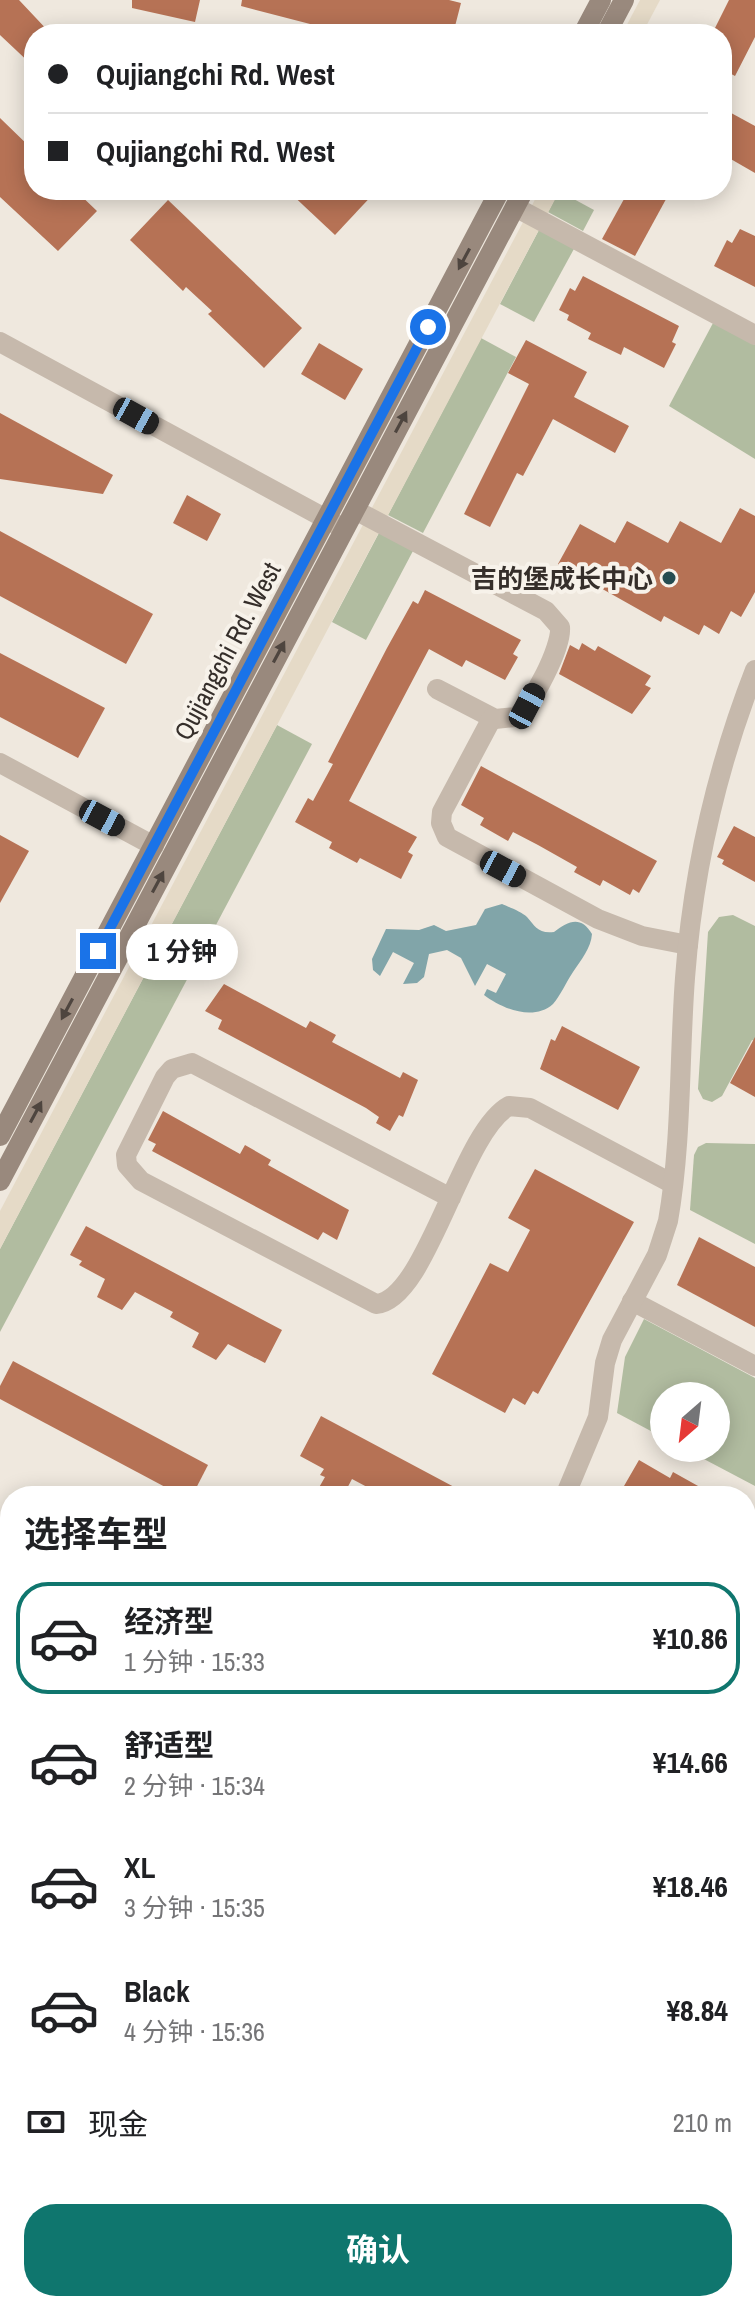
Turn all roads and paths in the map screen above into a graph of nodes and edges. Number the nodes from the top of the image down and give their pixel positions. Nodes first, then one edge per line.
1 (601, 0) edge
2 (624, 0) edge
3 (588, 24) edge
4 (611, 24) edge
5 (495, 200) edge
6 (518, 200) edge
7 (521, 200) edge
8 (755, 335) edge
9 (0, 342) edge
10 (355, 510) junction
11 (336, 524) junction
12 (755, 670) edge
13 (437, 689) dead end
14 (492, 718) junction
15 (0, 763) edge
16 (154, 846) junction
17 (688, 945) junction
18 (0, 1136) edge
19 (0, 1181) edge
20 (673, 1184) junction
21 (451, 1198) junction
22 (632, 1301) junction
23 (755, 1366) edge
24 (569, 1486) edge

1 - 3 street
2 - 4 street
5 -> 11 street, Qujiangchi Rd. West
10 -> 6 street, Qujiangchi Rd. West
7 - 8 street
9 - 11 street
10 - 11 street, Qujiangchi Rd. West
10 - 14 street
11 - 16 street, Qujiangchi Rd. West
19 -> 11 street, Qujiangchi Rd. West
12 - 17 street
13 - 14 street
14 - 17 street
15 - 16 street
16 -> 18 street, Qujiangchi Rd. West
17 - 20 street
20 - 21 street
20 - 22 street
21 - 21 street
22 - 23 street
22 - 24 street

